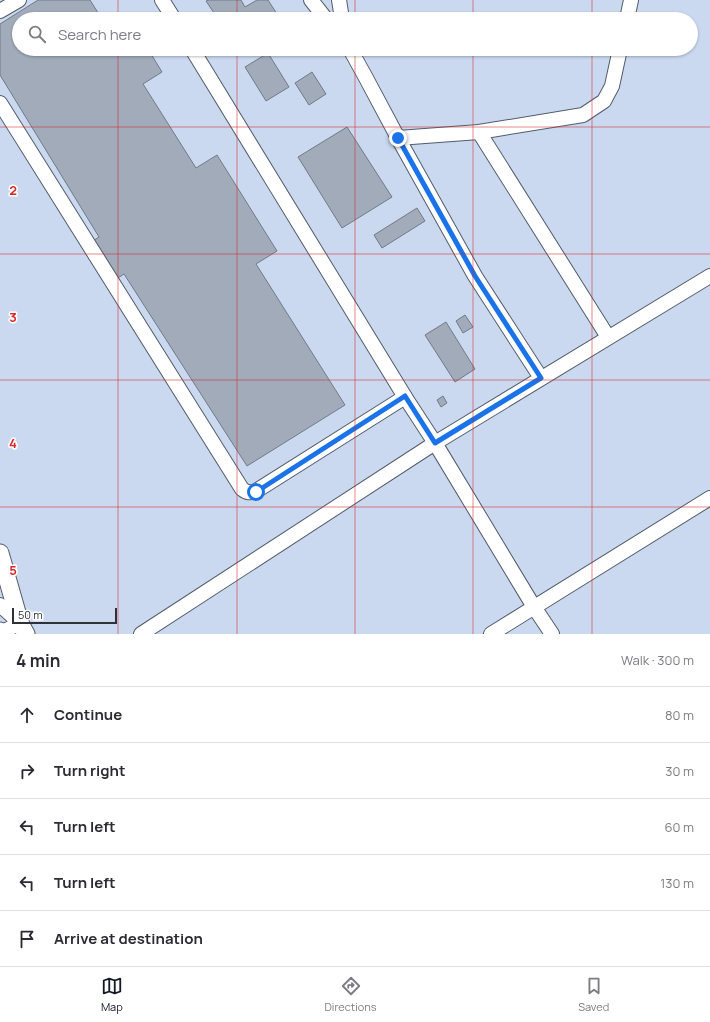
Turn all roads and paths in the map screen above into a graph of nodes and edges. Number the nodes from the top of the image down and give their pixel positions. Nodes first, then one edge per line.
1 (19, 0) edge
2 (162, 0) edge
3 (311, 0) edge
4 (339, 0) edge
5 (631, 0) edge
6 (0, 11) edge
7 (170, 12) edge
8 (320, 12) edge
9 (341, 12) edge
10 (628, 12) edge
11 (196, 56) edge
12 (354, 56) edge
13 (618, 56) edge
14 (0, 104) edge
15 (479, 132) junction
16 (398, 138) junction
17 (710, 276) edge
18 (608, 337) junction
19 (541, 378) junction
20 (405, 396) junction
21 (435, 443) junction
22 (710, 498) edge
23 (0, 553) edge
24 (0, 605) edge
25 (534, 607) junction
26 (23, 629) edge
27 (1, 633) edge
28 (141, 634) edge
29 (491, 634) edge
30 (552, 634) edge

1 - 6 street
2 - 7 street
3 - 8 street
4 - 9 street
5 - 10 street
11 - 20 street
12 - 16 street
13 - 15 street
14 - 20 street
15 - 16 street
15 - 18 street
16 - 19 street
17 - 18 street
18 - 19 street
19 - 21 street
20 - 21 street
21 - 25 street
21 - 28 street
22 - 25 street
23 - 26 main road
24 - 26 street
25 - 29 street
25 - 30 street
26 - 27 street

